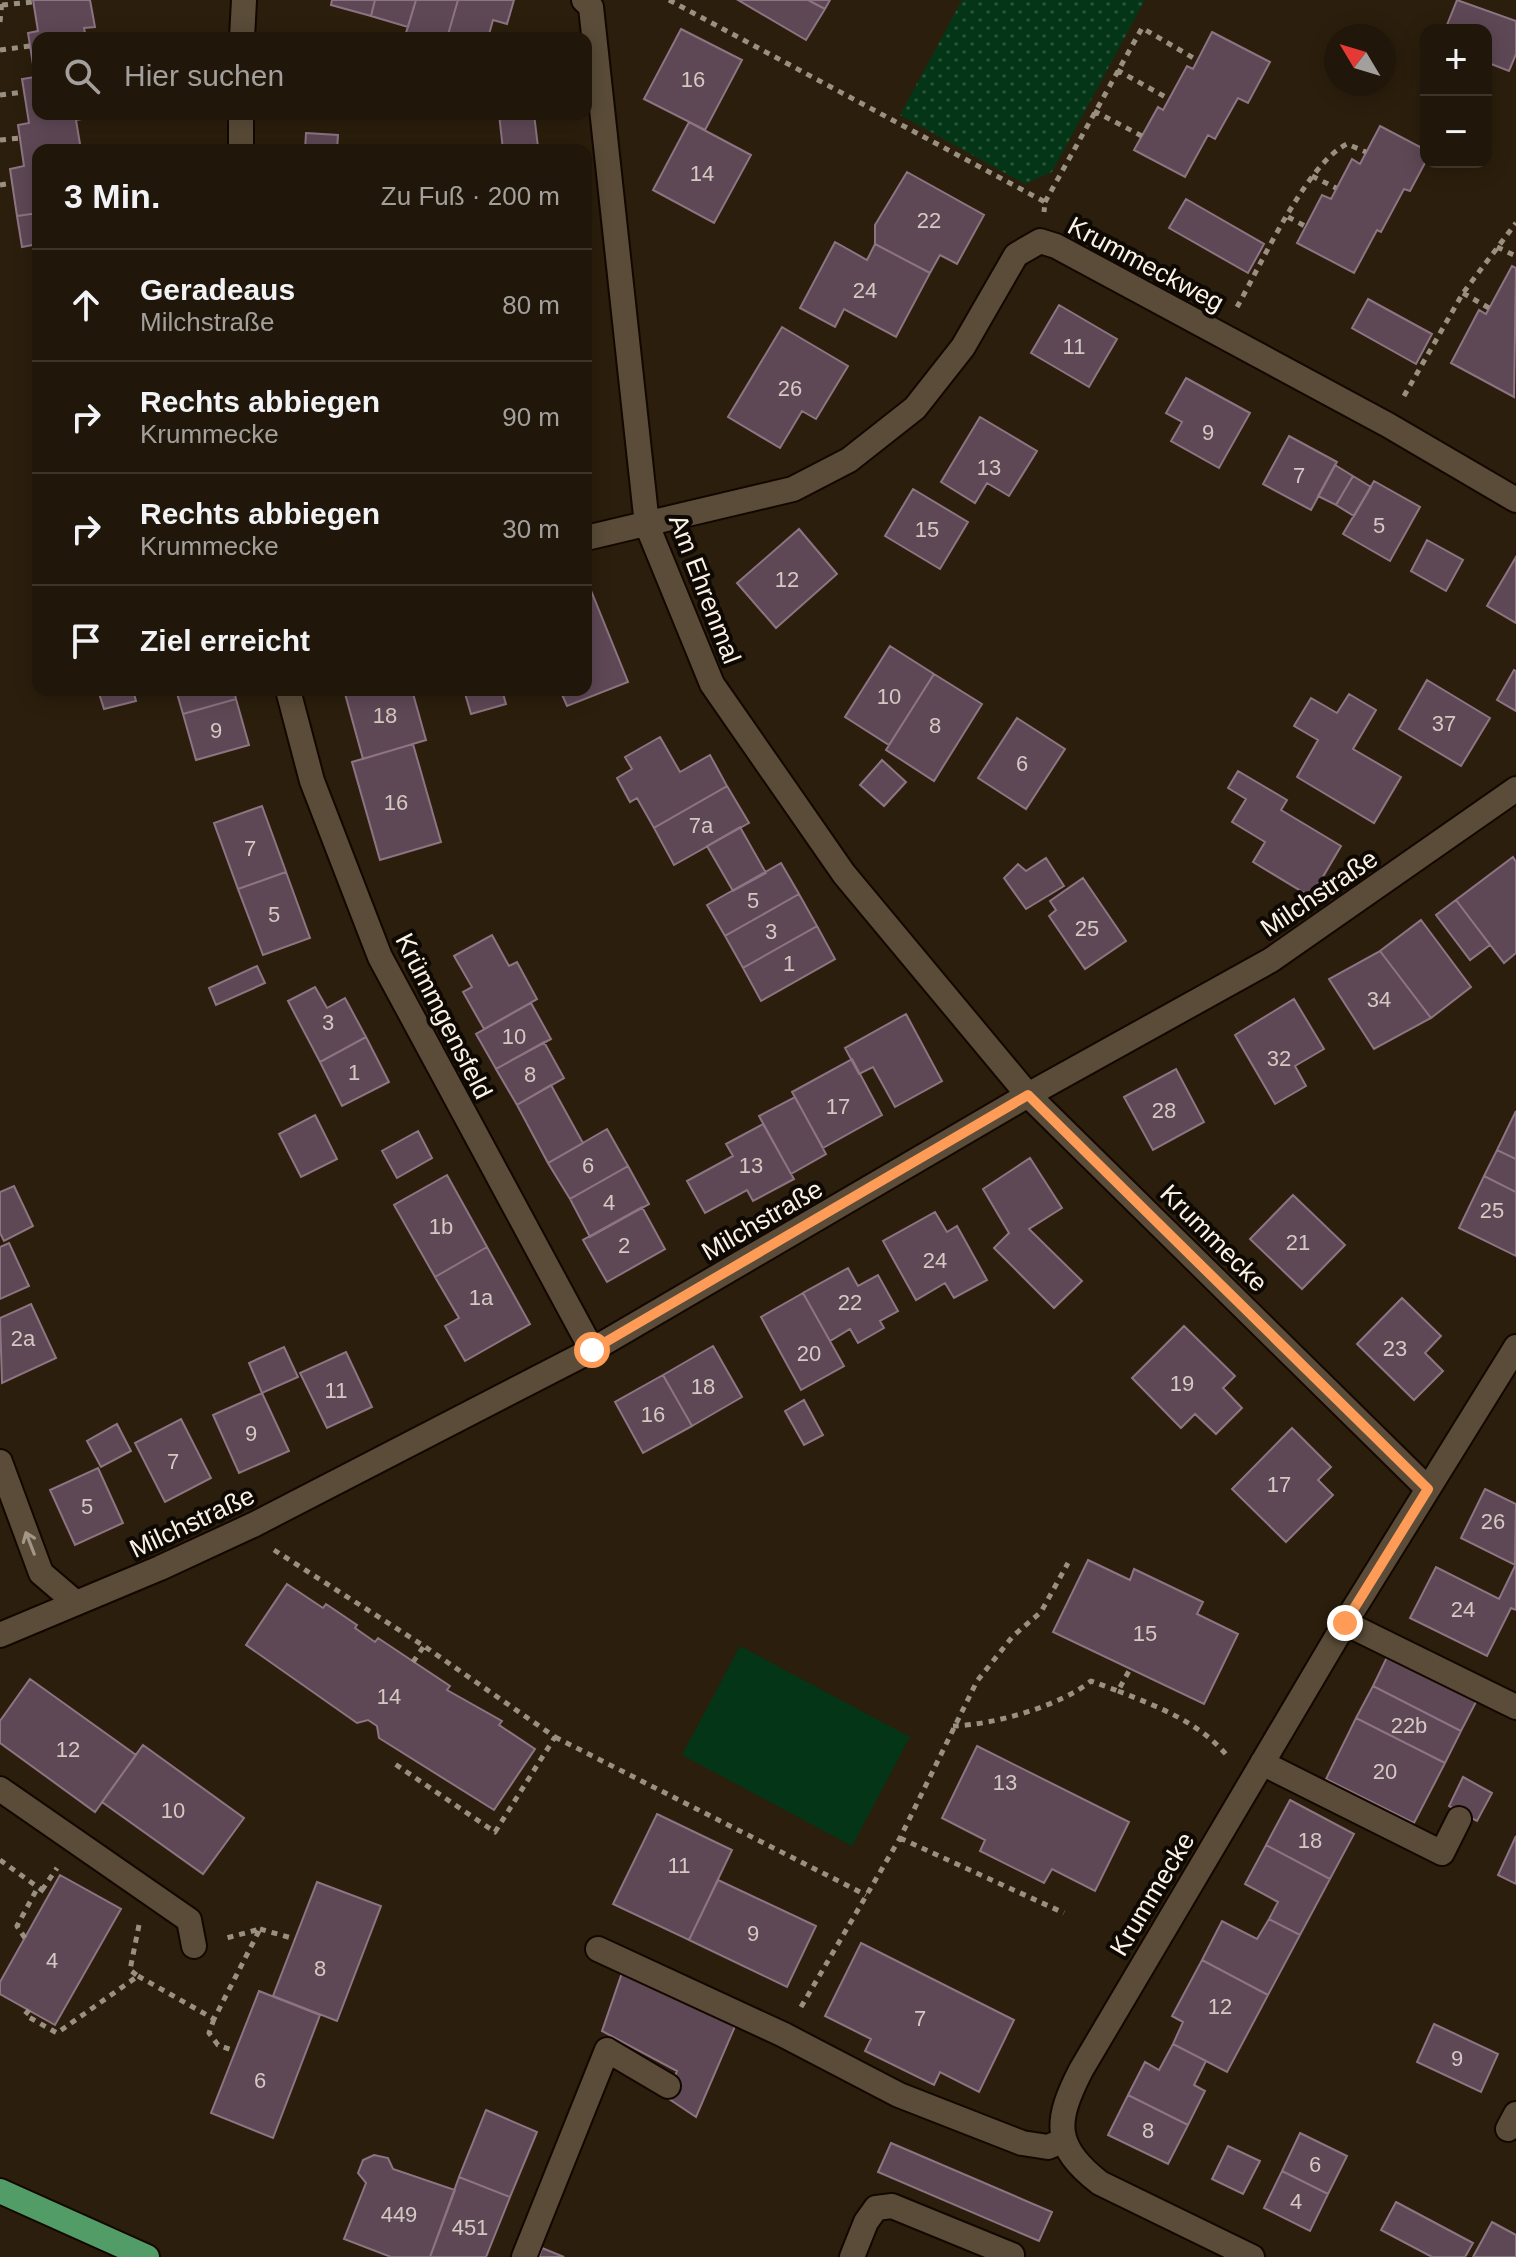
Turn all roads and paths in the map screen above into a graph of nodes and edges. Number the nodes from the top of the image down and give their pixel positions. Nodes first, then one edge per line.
1 (244, 0) edge
2 (584, 0) edge
3 (669, 0) edge
4 (2, 2) edge
5 (33, 2) edge
6 (683, 2) edge
7 (0, 22) edge
8 (242, 32) edge
9 (30, 46) dead end
10 (0, 50) edge
11 (1197, 60) dead end
12 (1117, 70) junction
13 (24, 92) dead end
14 (0, 95) edge
15 (1169, 99) dead end
16 (1094, 111) junction
17 (241, 120) edge
18 (1142, 136) dead end
19 (20, 138) dead end
20 (0, 140) edge
21 (241, 144) edge
22 (1366, 152) dead end
23 (1312, 176) junction
24 (12, 183) dead end
25 (0, 185) edge
26 (1336, 188) dead end
27 (1045, 202) junction
28 (1288, 217) junction
29 (1516, 223) edge
30 (1305, 226) dead end
31 (1040, 241) junction
32 (1497, 247) junction
33 (1516, 256) edge
34 (1463, 293) junction
35 (1489, 308) dead end
36 (1221, 335) junction
37 (1388, 425) junction
38 (1516, 500) edge
39 (647, 525) junction
40 (592, 537) edge
41 (290, 696) edge
42 (1516, 789) edge
43 (1028, 1095) junction
44 (1516, 1347) edge
45 (592, 1350) junction
46 (0, 1462) edge
47 (1428, 1489) junction
48 (253, 1525) junction
49 (1068, 1563) dead end
50 (76, 1603) junction
51 (1345, 1623) junction
52 (0, 1635) edge
53 (424, 1646) junction
54 (413, 1662) dead end
55 (1130, 1669) dead end
56 (1118, 1691) junction
57 (1516, 1707) edge
58 (952, 1726) junction
59 (555, 1737) junction
60 (392, 1762) dead end
61 (1256, 1774) junction
62 (0, 1789) edge
63 (1459, 1819) dead end
64 (900, 1838) junction
65 (0, 1860) edge
66 (38, 1887) junction
67 (147, 1890) junction
68 (49, 1895) dead end
69 (866, 1895) junction
70 (1064, 1913) dead end
71 (260, 1929) dead end
72 (25, 1938) dead end
73 (295, 1939) dead end
74 (194, 1946) dead end
75 (598, 1949) dead end
76 (29, 2010) dead end
77 (214, 2019) dead end
78 (784, 2035) junction
79 (235, 2051) dead end
80 (668, 2086) dead end
81 (1062, 2141) junction
82 (0, 2191) edge
83 (1012, 2255) dead end
84 (147, 2257) edge
85 (524, 2257) edge
86 (852, 2257) edge
87 (1252, 2257) edge

1 - 8 street
2 - 39 street, Am Ehrenmal
3 - 6 path
4 - 5 path
4 - 7 path
6 - 27 path
9 - 10 path
11 - 12 path, Krummeckweg
12 - 15 path
12 - 16 path, Krummeckweg
13 - 14 path
16 - 18 path
16 - 27 path, Krummeckweg
17 - 21 street
19 - 20 path
22 - 23 path, Krummeckweg
23 - 26 path
23 - 28 path, Krummeckweg
24 - 25 path
27 - 31 path
28 - 30 path
28 - 36 path, Krummeckweg
29 - 32 path
31 - 36 street, Krummeckweg
31 - 39 street, Krummeckweg
32 - 33 path
32 - 34 path
34 - 35 path
34 - 37 path
36 - 37 street, Krummeckweg
37 - 38 street, Krummeckweg
39 - 40 street, Krummeckweg
39 - 43 street, Am Ehrenmal
41 - 45 street, Krümmgensfeld
42 - 43 street, Milchstraße
43 - 45 street, Milchstraße
43 - 47 street, Krummecke
44 - 47 street, Krummecke
45 - 48 street, Milchstraße
50 -> 46 street
47 - 51 street, Krummecke
48 - 50 street, Milchstraße
48 - 53 path
49 - 58 path
50 - 52 street, Milchstraße
51 - 57 street
51 - 61 street, Krummecke
53 - 54 path
53 - 59 path
55 - 56 path
56 - 58 path
56 - 61 path
58 - 64 path
59 - 60 path
59 - 69 path
61 - 63 street
61 - 81 street, Krummecke
62 - 67 street
64 - 69 path
64 - 70 path
65 - 66 path
66 - 68 path
66 - 72 path
67 - 74 street
67 - 76 path
69 - 78 path
71 - 73 path
75 - 78 street
77 - 79 path
78 - 81 street
80 - 85 street
81 - 87 street
82 - 84 main road
83 - 86 street

